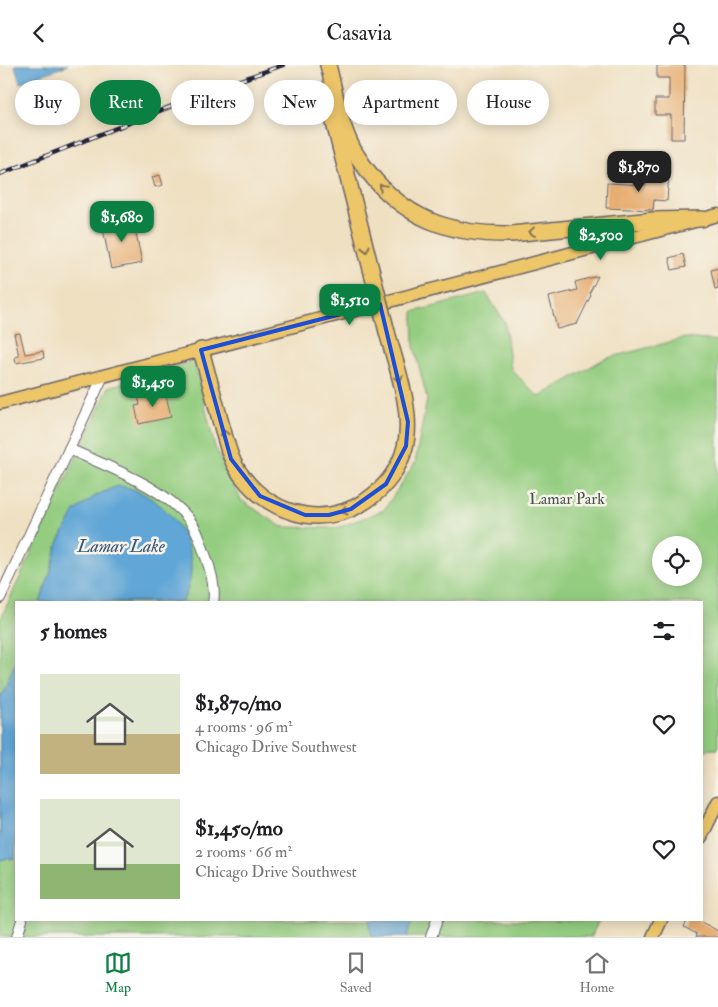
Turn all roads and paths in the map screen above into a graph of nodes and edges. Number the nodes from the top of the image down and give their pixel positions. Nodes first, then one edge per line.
1 (319, 65) edge
2 (328, 65) edge
3 (327, 80) edge
4 (328, 80) edge
5 (334, 99) edge
6 (334, 108) edge
7 (718, 215) edge
8 (702, 219) junction
9 (201, 350) junction
10 (103, 376) junction
11 (0, 403) edge
12 (69, 449) junction
13 (0, 598) edge
14 (214, 601) edge
15 (718, 802) edge
16 (703, 833) edge
17 (22, 921) edge
18 (437, 921) edge
19 (661, 921) edge
20 (17, 937) edge
21 (431, 937) edge
22 (653, 937) edge

1 - 3 highway
2 - 4 highway
8 -> 5 highway
6 -> 9 highway, bridge
7 - 8 main road
8 - 9 main road
9 - 10 main road
10 - 11 main road
10 - 12 street
12 - 13 street
12 - 14 street
15 - 16 main road
17 - 20 street
18 - 21 street
19 - 22 main road

